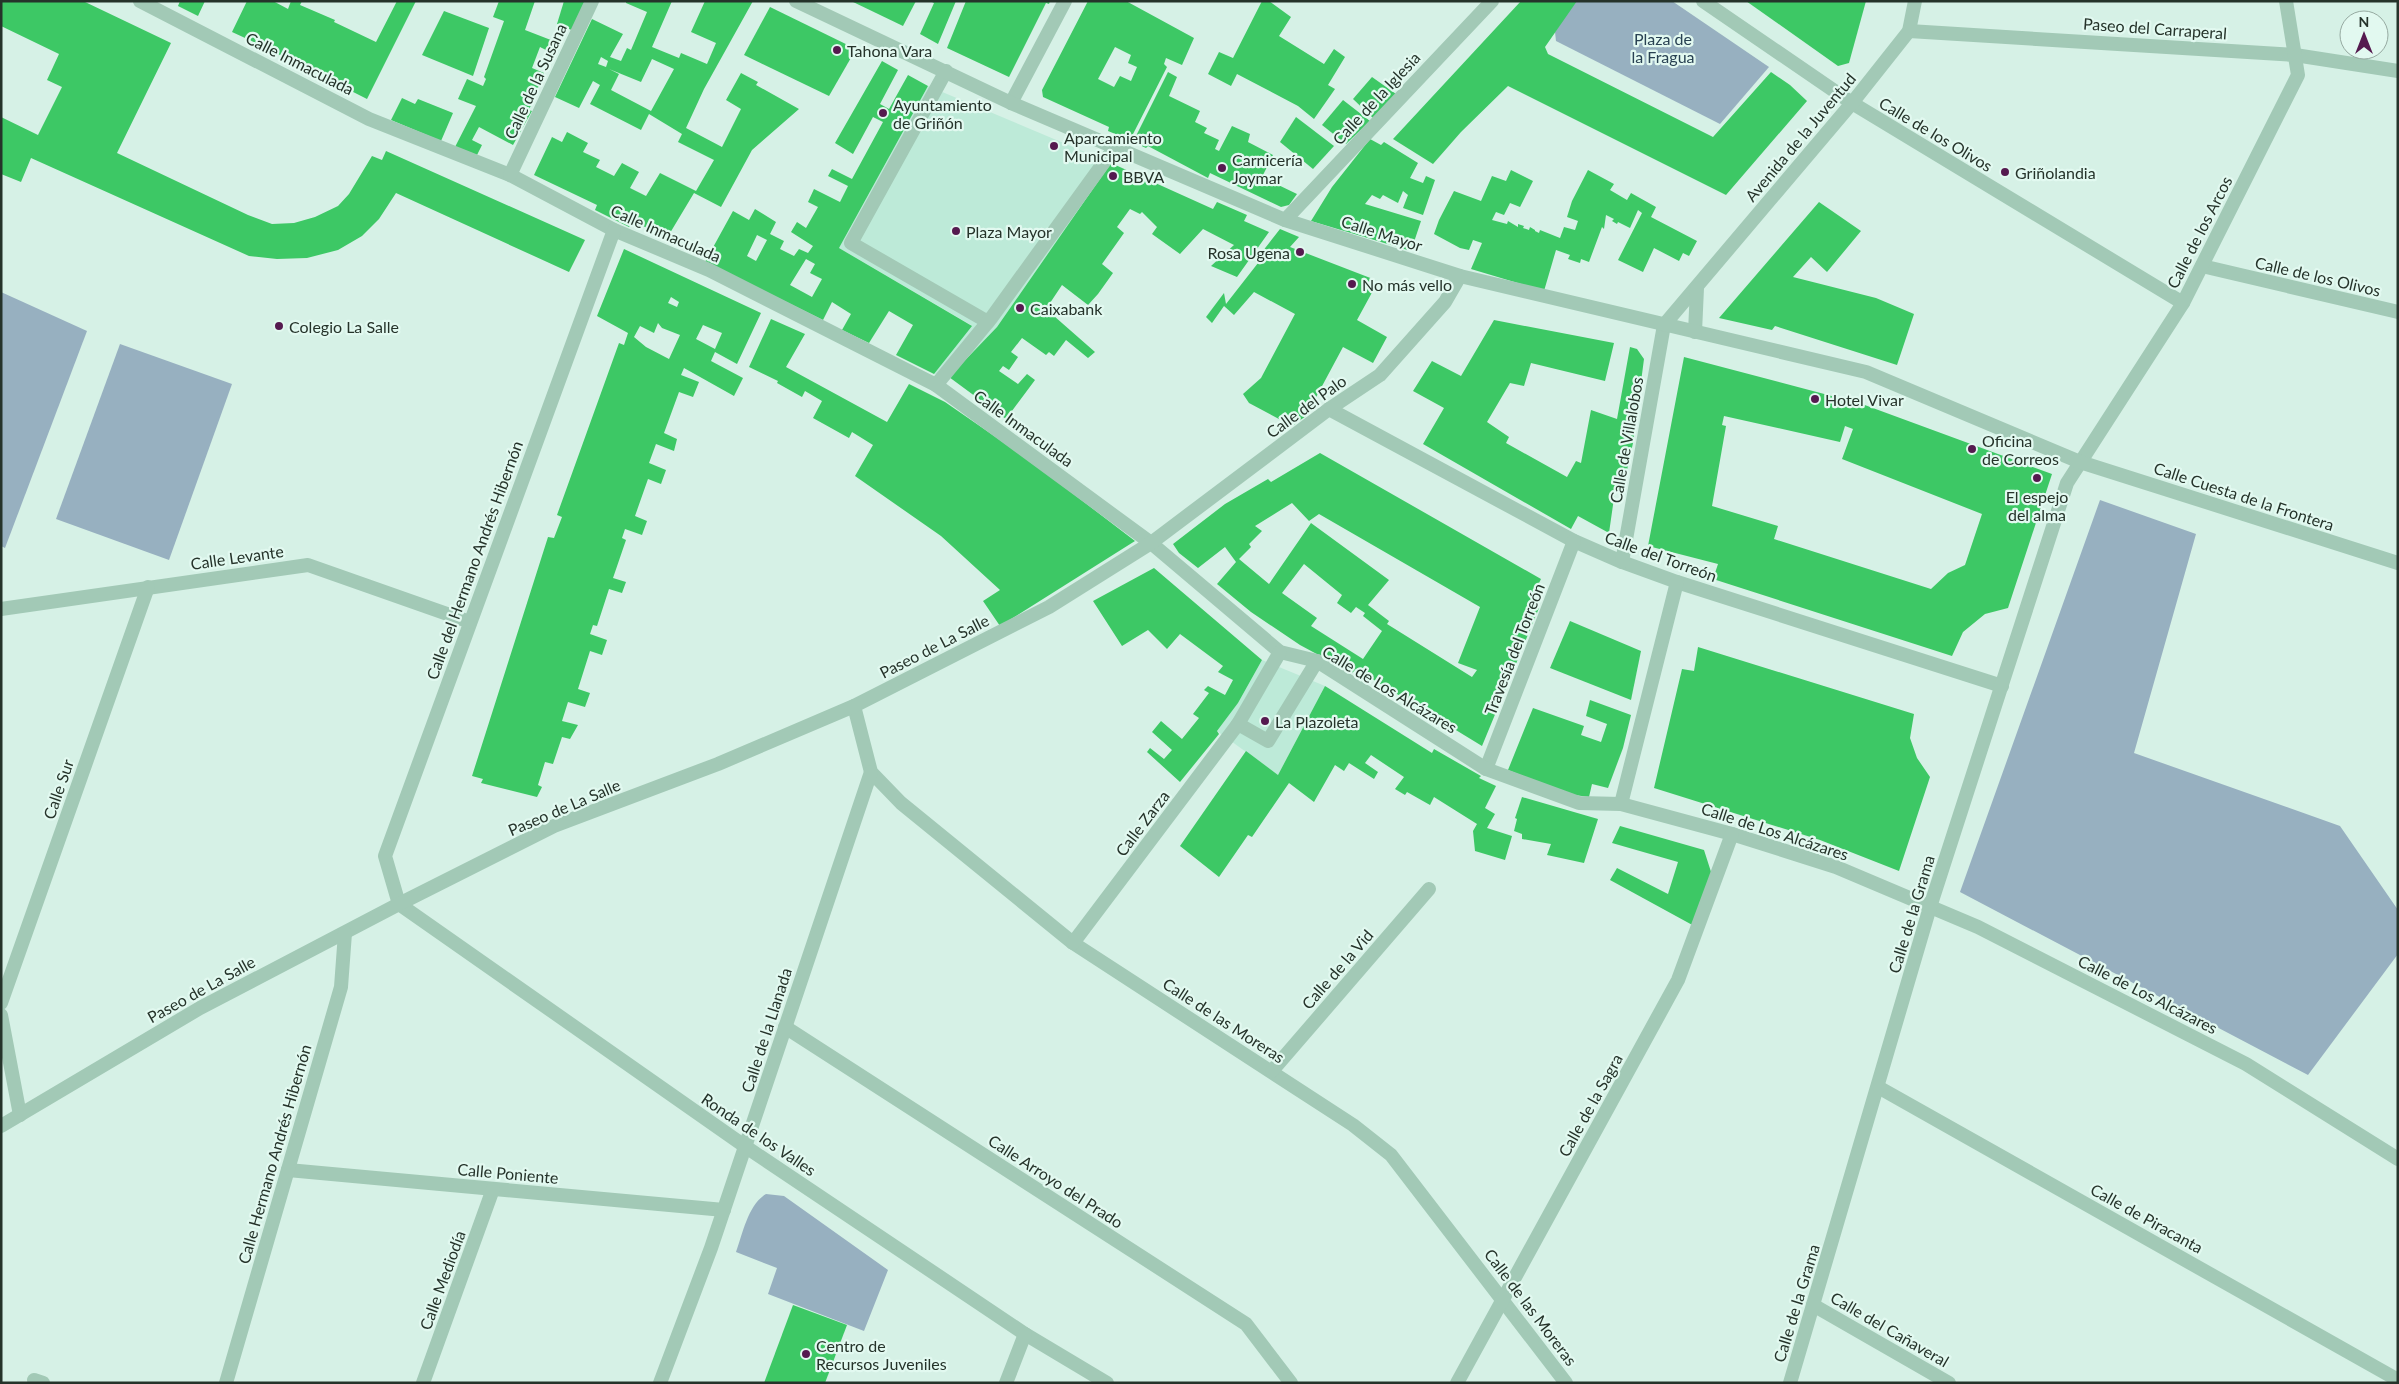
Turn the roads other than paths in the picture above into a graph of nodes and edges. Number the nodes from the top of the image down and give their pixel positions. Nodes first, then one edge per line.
1 (140, 1) edge
2 (592, 1) edge
3 (796, 1) edge
4 (1066, 1) edge
5 (1492, 1) edge
6 (1703, 1) edge
7 (1915, 1) edge
8 (2286, 1) edge
9 (1909, 31) junction
10 (2295, 55) junction
11 (943, 70) junction
12 (2398, 71) edge
13 (1012, 103) junction
14 (1852, 103) junction
15 (1115, 147) junction
16 (510, 175) junction
17 (1285, 220) junction
18 (614, 230) junction
19 (2202, 266) junction
20 (1460, 276) junction
21 (1697, 288) junction
22 (2183, 303) junction
23 (2398, 312) edge
24 (988, 322) junction
25 (1664, 325) junction
26 (1695, 332) junction
27 (936, 385) junction
28 (1329, 409) junction
29 (2080, 462) junction
30 (1574, 541) junction
31 (1152, 543) junction
32 (1622, 562) junction
33 (2398, 563) edge
34 (1677, 582) junction
35 (148, 587) junction
36 (1, 609) edge
37 (470, 622) junction
38 (1280, 652) junction
39 (1317, 661) junction
40 (2002, 686) junction
41 (854, 706) junction
42 (1238, 724) junction
43 (1486, 769) junction
44 (871, 772) junction
45 (1621, 804) junction
46 (1732, 834) junction
47 (1429, 889) dead end
48 (398, 904) junction
49 (1930, 907) junction
50 (345, 933) junction
51 (1073, 943) junction
52 (1, 1003) edge
53 (1, 1015) edge
54 (785, 1027) junction
55 (1272, 1071) junction
56 (1878, 1087) junction
57 (20, 1115) junction
58 (1, 1126) edge
59 (746, 1147) junction
60 (2398, 1159) edge
61 (288, 1170) junction
62 (493, 1189) junction
63 (724, 1210) junction
64 (1503, 1300) junction
65 (1813, 1305) junction
66 (1025, 1334) junction
67 (2398, 1380) edge
68 (226, 1383) edge
69 (423, 1383) edge
70 (660, 1383) edge
71 (1006, 1383) edge
72 (1107, 1383) edge
73 (1291, 1383) edge
74 (1457, 1383) edge
75 (1566, 1383) edge
76 (1790, 1383) edge
77 (1949, 1383) edge

1 - 16 street, Calle Inmaculada
2 - 16 street, Calle de la Susana
3 - 11 street
4 - 13 street
5 - 17 street, Calle de la Iglesia
6 - 14 street, Calle de los Olivos
7 - 9 street, Avenida de la Juventud
8 - 10 street, Calle de los Arcos
9 - 10 street, Paseo del Carraperal
9 - 14 street, Avenida de la Juventud
10 - 12 street, Paseo del Carraperal
10 - 19 street, Calle de los Arcos
11 - 13 street, Calle Mayor
11 - 24 street
13 - 15 street, Calle Mayor
14 - 21 street, Avenida de la Juventud
14 - 22 street, Calle de los Olivos
15 - 17 street, Calle Mayor
15 - 24 street
16 - 18 street, Calle Inmaculada
17 - 20 street, Calle Mayor
18 - 27 street, Calle Inmaculada
18 - 37 street, Calle del Hermano Andrés Hibernón
19 - 22 street, Calle de los Arcos
19 - 23 street, Calle de los Olivos
20 - 25 street, Calle Mayor
20 - 28 street, Calle del Palo
21 - 25 street, Avenida de la Juventud
21 - 26 street
22 - 29 street, Calle de los Arcos
24 - 27 street
25 - 26 street, Calle Mayor
25 - 32 street, Calle de Villalobos
26 - 29 street, Calle Cuesta de la Frontera
27 - 31 street, Calle Inmaculada
28 - 30 street, Calle del Torreón
28 - 31 street, Calle del Palo
29 - 33 street, Calle Cuesta de la Frontera
29 - 40 street, Calle de la Grama
30 - 32 street, Calle del Torreón
30 - 43 street, Travesía del Torreón
31 - 38 street, Calle de Los Alcázares
31 - 41 street, Paseo de La Salle
32 - 34 street, Calle del Torreón
34 - 40 street, Calle del Torreón
34 - 45 street
35 - 36 street, Calle Levante
35 - 37 street, Calle Levante
35 - 52 street, Calle Sur
37 - 48 street, Calle del Hermano Andrés Hibernón
38 - 39 street, Calle de Los Alcázares
38 - 42 street
39 - 42 street
39 - 43 street, Calle de Los Alcázares
40 - 49 street, Calle de la Grama
41 - 44 street, Calle de las Moreras
41 - 48 street, Paseo de La Salle
42 - 51 street, Calle Zarza
43 - 45 street, Calle de Los Alcázares
44 - 51 street, Calle de las Moreras
44 - 54 street, Calle de la Llanada
45 - 46 street, Calle de Los Alcázares
46 - 49 street, Calle de Los Alcázares
46 - 64 street, Calle de la Sagra
47 - 55 street, Calle de la Vid
48 - 50 street, Paseo de La Salle
48 - 59 street, Ronda de los Valles
49 - 56 street, Calle de la Grama
49 - 60 street, Calle de Los Alcázares
50 - 57 street, Paseo de La Salle
50 - 61 street, Calle Hermano Andrés Hibernón
51 - 55 street, Calle de las Moreras
53 - 57 street
54 - 59 street, Calle de la Llanada
54 - 73 street, Calle Arroyo del Prado
55 - 64 street, Calle de las Moreras
56 - 65 street, Calle de la Grama
56 - 67 street, Calle de Piracanta
57 - 58 street, Paseo de La Salle
59 - 63 street, Calle de la Llanada
59 - 66 street, Ronda de los Valles
61 - 62 street, Calle Poniente
61 - 68 street, Calle Hermano Andrés Hibernón
62 - 63 street, Calle Poniente
62 - 69 street, Calle Mediodía
63 - 70 street, Calle de la Llanada
64 - 74 street, Calle de la Sagra
64 - 75 street, Calle de las Moreras
65 - 76 street, Calle de la Grama
65 - 77 street, Calle del Cañaveral
66 - 71 street
66 - 72 street, Ronda de los Valles

